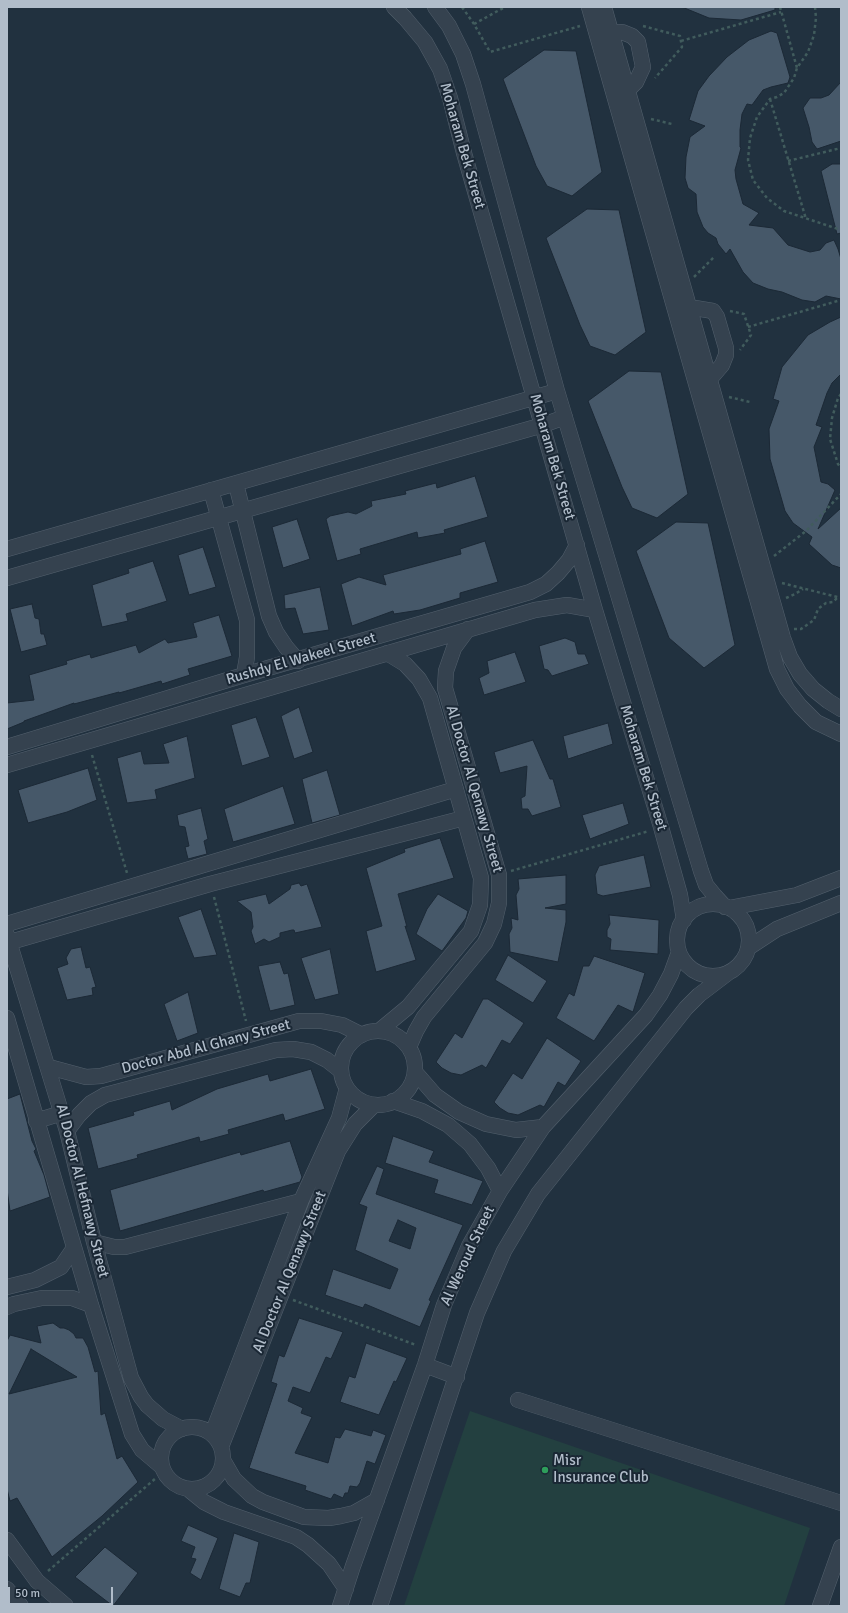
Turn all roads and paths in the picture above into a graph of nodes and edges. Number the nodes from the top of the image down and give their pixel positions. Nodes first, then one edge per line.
1 (394, 7) edge
2 (435, 7) edge
3 (462, 7) edge
4 (505, 7) edge
5 (590, 7) edge
6 (604, 7) edge
7 (780, 7) edge
8 (815, 7) edge
9 (781, 12) junction
10 (594, 22) junction
11 (474, 24) junction
12 (612, 33) junction
13 (681, 41) dead end
14 (797, 68) junction
15 (628, 90) junction
16 (770, 99) junction
17 (635, 115) junction
18 (672, 124) dead end
19 (841, 148) edge
20 (788, 161) junction
21 (806, 219) junction
22 (841, 230) edge
23 (714, 257) dead end
24 (684, 287) junction
25 (841, 300) edge
26 (689, 307) junction
27 (748, 327) dead end
28 (710, 379) junction
29 (557, 392) junction
30 (714, 394) junction
31 (841, 394) edge
32 (534, 397) junction
33 (750, 402) dead end
34 (565, 417) junction
35 (543, 425) junction
36 (841, 468) edge
37 (236, 484) junction
38 (211, 490) junction
39 (841, 494) edge
40 (243, 511) junction
41 (218, 518) junction
42 (577, 545) junction
43 (7, 549) edge
44 (764, 572) junction
45 (7, 578) edge
46 (530, 592) junction
47 (839, 598) edge
48 (535, 610) junction
49 (595, 610) junction
50 (779, 622) junction
51 (468, 629) junction
52 (387, 653) junction
53 (298, 661) junction
54 (244, 675) junction
55 (828, 701) junction
56 (841, 709) edge
57 (816, 722) junction
58 (840, 730) edge
59 (88, 741) junction
60 (7, 747) edge
61 (7, 765) edge
62 (456, 789) junction
63 (464, 818) junction
64 (661, 827) junction
65 (488, 832) junction
66 (471, 838) junction
67 (500, 875) junction
68 (841, 878) edge
69 (210, 884) junction
70 (132, 887) junction
71 (841, 902) edge
72 (727, 907) junction
73 (684, 920) junction
74 (7, 924) edge
75 (8, 940) edge
76 (748, 948) junction
77 (679, 952) junction
78 (728, 973) junction
79 (7, 1018) edge
80 (379, 1031) junction
81 (362, 1034) junction
82 (250, 1035) junction
83 (409, 1047) junction
84 (49, 1067) junction
85 (342, 1071) junction
86 (415, 1072) junction
87 (347, 1088) junction
88 (393, 1101) junction
89 (374, 1105) junction
90 (62, 1113) junction
91 (36, 1121) junction
92 (543, 1127) junction
93 (67, 1131) junction
94 (500, 1191) junction
95 (301, 1201) junction
96 (94, 1242) junction
97 (74, 1248) junction
98 (7, 1287) edge
99 (281, 1296) junction
100 (91, 1306) junction
101 (7, 1308) edge
102 (430, 1350) junction
103 (425, 1365) junction
104 (457, 1377) junction
105 (518, 1400) dead end
106 (182, 1429) junction
107 (212, 1434) junction
108 (222, 1454) junction
109 (163, 1469) junction
110 (188, 1489) junction
111 (377, 1500) junction
112 (841, 1503) edge
113 (7, 1540) edge
114 (841, 1547) edge
115 (37, 1581) junction
116 (387, 1588) junction
117 (7, 1589) edge
118 (346, 1589) junction
119 (21, 1606) edge
120 (66, 1606) edge
121 (340, 1606) edge
122 (380, 1606) edge
123 (388, 1606) edge
124 (820, 1606) edge

1 - 32 street, Moharam Bek Street
2 - 29 street, Moharam Bek Street
3 - 11 path
4 - 11 path
5 - 10 street
6 - 12 street
7 - 9 path
8 - 14 path
9 - 13 path
9 - 14 path
10 - 11 path
10 - 57 street
12 - 15 street
12 - 15 street
14 - 16 path
15 - 17 street
16 - 20 path
16 - 21 path
17 - 18 path
17 - 24 street
19 - 20 path
20 - 21 path
21 - 22 path
23 - 24 path
24 - 26 street
25 - 27 path
26 - 28 street
26 - 28 street
28 - 30 street
29 - 32 street
29 - 34 street, Moharam Bek Street
30 - 33 path
30 - 44 street
31 - 36 path
32 - 35 street, Moharam Bek Street
32 - 37 street
34 - 35 street
34 - 72 street, Moharam Bek Street
35 - 40 street
35 - 42 street, Moharam Bek Street
37 - 38 street
37 - 40 street
38 - 41 street
38 - 43 street
39 - 44 path
40 - 41 street
40 - 53 street
41 - 45 street
41 - 54 street
42 - 46 street, Rushdy El Wakeel Street
42 - 49 street, Moharam Bek Street
44 - 47 path
44 - 50 street
46 - 48 street
46 - 53 street, Rushdy El Wakeel Street
47 - 50 path
48 - 49 street, Rushdy El Wakeel Street
48 - 51 street, Rushdy El Wakeel Street
49 - 64 street, Moharam Bek Street
50 - 55 street
51 - 52 street, Rushdy El Wakeel Street
51 - 65 street, Al Doctor Al Qenawy Street
52 - 59 street, Rushdy El Wakeel Street
52 - 62 street, Al Doctor Al Qenawy Street
53 - 54 street, Rushdy El Wakeel Street
54 - 60 street, Rushdy El Wakeel Street
55 - 56 street
55 - 57 street
57 - 58 street
59 - 61 street, Rushdy El Wakeel Street
59 - 70 path
62 - 63 street, Al Doctor Al Qenawy Street
62 - 70 street
63 - 66 street, Al Doctor Al Qenawy Street
63 - 69 street
64 - 67 path
64 - 73 street, Moharam Bek Street
65 - 66 street
65 - 67 street, Al Doctor Al Qenawy Street
66 - 80 street, Al Doctor Al Qenawy Street
67 - 83 street, Al Doctor Al Qenawy Street
68 - 72 street
69 - 75 street
69 - 82 path
70 - 74 street
71 - 76 street
72 - 73 street
72 - 76 street
73 - 77 street
75 - 84 street, Al Doctor Al Hefnawy Street
76 - 78 street
77 - 78 street
77 - 92 street, Al Weroud Street
78 - 104 street, Al Weroud Street
79 - 91 street, Al Doctor Al Hefnawy Street
80 - 81 street
80 - 83 street
81 - 82 street, Doctor Abd Al Ghany Street
81 - 85 street
82 - 84 street, Doctor Abd Al Ghany Street
83 - 86 street
84 - 90 street, Al Doctor Al Hefnawy Street
85 - 87 street
85 - 93 street, Doctor Abd Al Ghany Street
86 - 88 street
86 - 92 street
87 - 89 street
87 - 95 street, Al Doctor Al Qenawy Street
88 - 89 street
88 - 94 street
89 - 99 street, Al Doctor Al Qenawy Street
90 - 91 street
90 - 93 street, Al Doctor Al Hefnawy Street
91 - 97 street, Al Doctor Al Hefnawy Street
92 - 94 street, Al Weroud Street
93 - 96 street, Al Doctor Al Hefnawy Street
94 - 102 street, Al Weroud Street
95 - 96 street
95 - 107 street, Al Doctor Al Qenawy Street
96 - 106 street, Al Doctor Al Hefnawy Street
97 - 98 street
97 - 100 street, Al Doctor Al Hefnawy Street
99 - 102 path
99 - 108 street, Al Doctor Al Qenawy Street
100 - 101 street
100 - 109 street, Al Doctor Al Hefnawy Street
102 - 103 street, Al Weroud Street
103 - 104 street
103 - 111 street, Al Weroud Street
104 - 116 street, Al Weroud Street
105 - 112 street
106 - 107 street
106 - 109 street
107 - 108 street
108 - 110 street
108 - 111 street
109 - 110 street
109 - 115 path
110 - 118 street
111 - 118 street, Al Weroud Street
113 - 115 street
114 - 124 street
115 - 120 street
116 - 122 street, Al Weroud Street
116 - 123 street
117 - 119 street
118 - 121 street, Al Weroud Street

